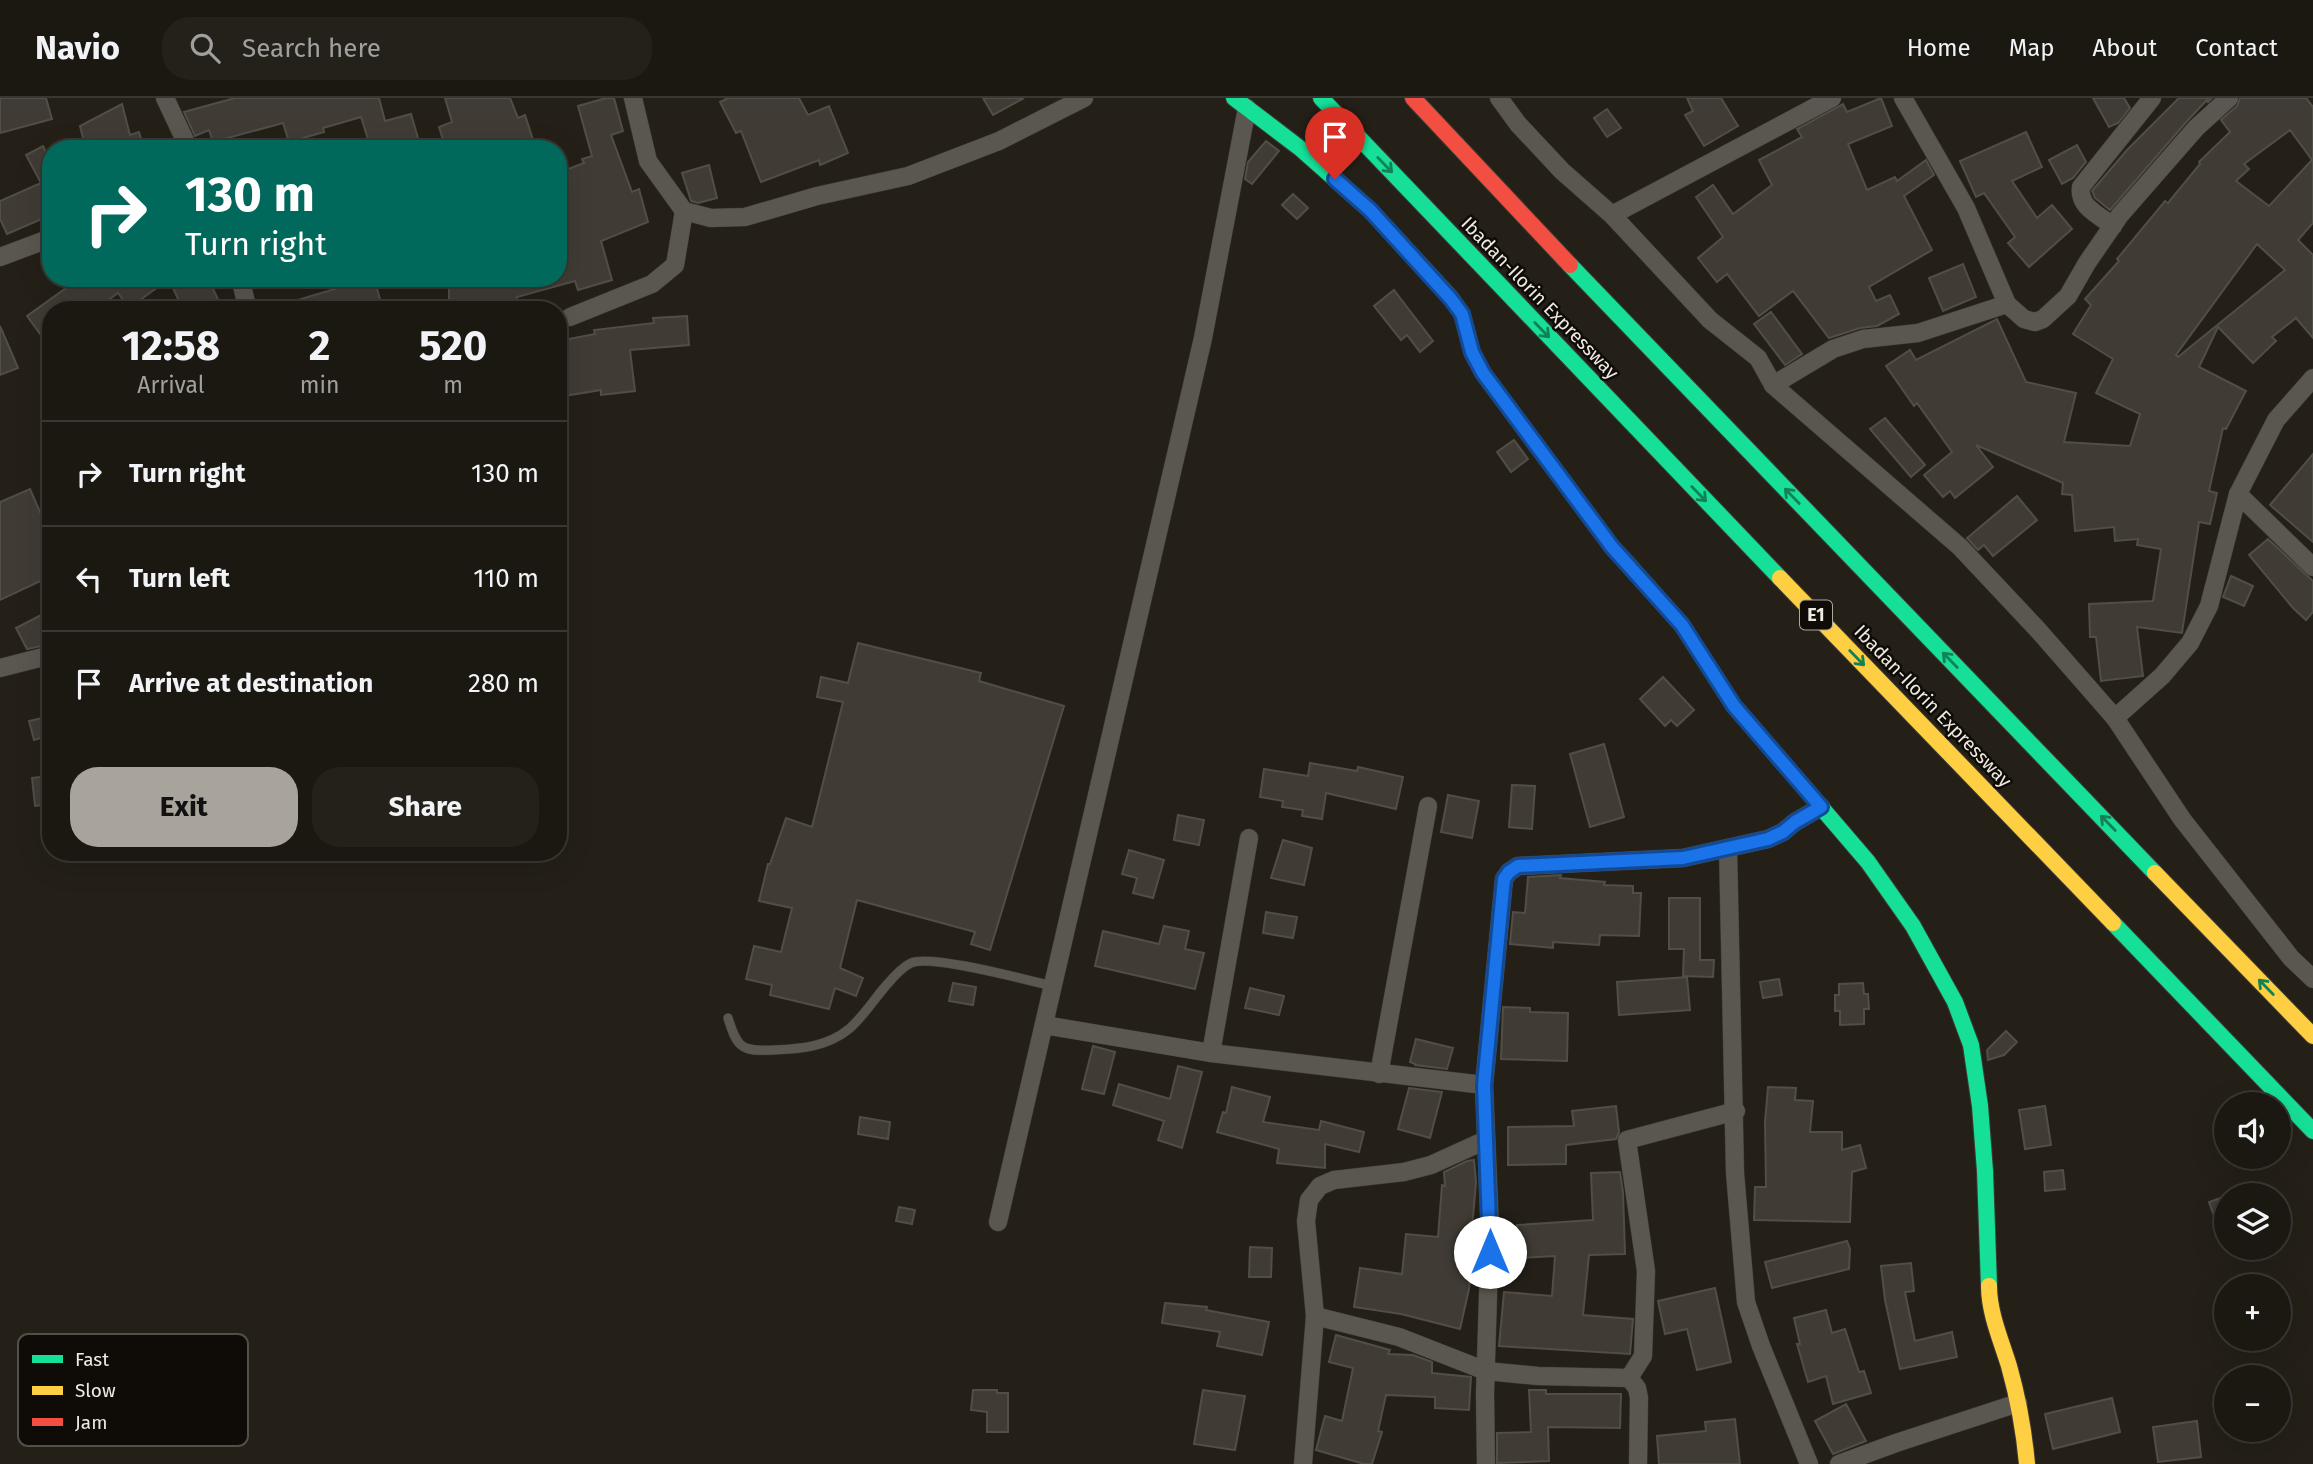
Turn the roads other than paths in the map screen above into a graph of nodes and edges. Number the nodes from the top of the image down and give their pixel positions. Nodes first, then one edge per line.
1 (165, 98) edge
2 (634, 98) edge
3 (1084, 98) edge
4 (1321, 98) edge
5 (1413, 98) edge
6 (1499, 98) edge
7 (1832, 98) edge
8 (1903, 98) edge
9 (2152, 98) edge
10 (2229, 98) edge
11 (1240, 103) edge
12 (184, 140) edge
13 (684, 211) junction
14 (1612, 215) junction
15 (2113, 226) junction
16 (42, 241) edge
17 (0, 257) edge
18 (2007, 304) junction
19 (570, 317) dead end
20 (2313, 378) edge
21 (1773, 385) junction
22 (2238, 494) junction
23 (2313, 567) edge
24 (42, 657) edge
25 (0, 668) edge
26 (2115, 718) junction
27 (1428, 806) dead end
28 (1821, 807) junction
29 (1249, 838) dead end
30 (1728, 848) junction
31 (2313, 979) edge
32 (1052, 986) junction
33 (728, 1018) dead end
34 (1044, 1024) junction
35 (2313, 1036) edge
36 (1210, 1053) junction
37 (1379, 1074) junction
38 (1484, 1085) junction
39 (1735, 1111) junction
40 (2313, 1130) edge
41 (1486, 1140) junction
42 (998, 1222) dead end
43 (1315, 1316) junction
44 (1486, 1371) junction
45 (1629, 1378) junction
46 (2018, 1403) junction
47 (1303, 1464) edge
48 (1486, 1464) edge
49 (1638, 1464) edge
50 (1809, 1464) edge
51 (1839, 1464) edge
52 (2027, 1464) edge

1 - 12 street
2 - 13 street
3 - 13 street
4 -> 40 main road, Ibadan-Ilorin Expressway / E1
35 -> 5 main road
6 - 14 street
7 - 14 street
8 - 18 street
9 - 15 street
10 - 15 street
11 - 28 main road
11 - 32 street
13 - 19 street
14 - 21 street
15 - 18 street
16 - 17 street
18 - 21 street
20 - 22 street
21 - 26 street
22 - 23 street
22 - 26 street
24 - 25 street
26 - 31 street
27 - 37 street
28 - 30 street
28 - 46 main road
29 - 36 street
30 - 38 street
30 - 39 street
32 - 33 lane
32 - 34 street
34 - 36 street
34 - 42 street
36 - 37 street
37 - 38 street
38 - 41 street
39 - 45 street
39 - 50 street
41 - 43 street
41 - 44 street
43 - 44 street
43 - 47 street
44 - 45 street
44 - 48 street
45 - 49 street
46 - 51 street
46 - 52 main road

